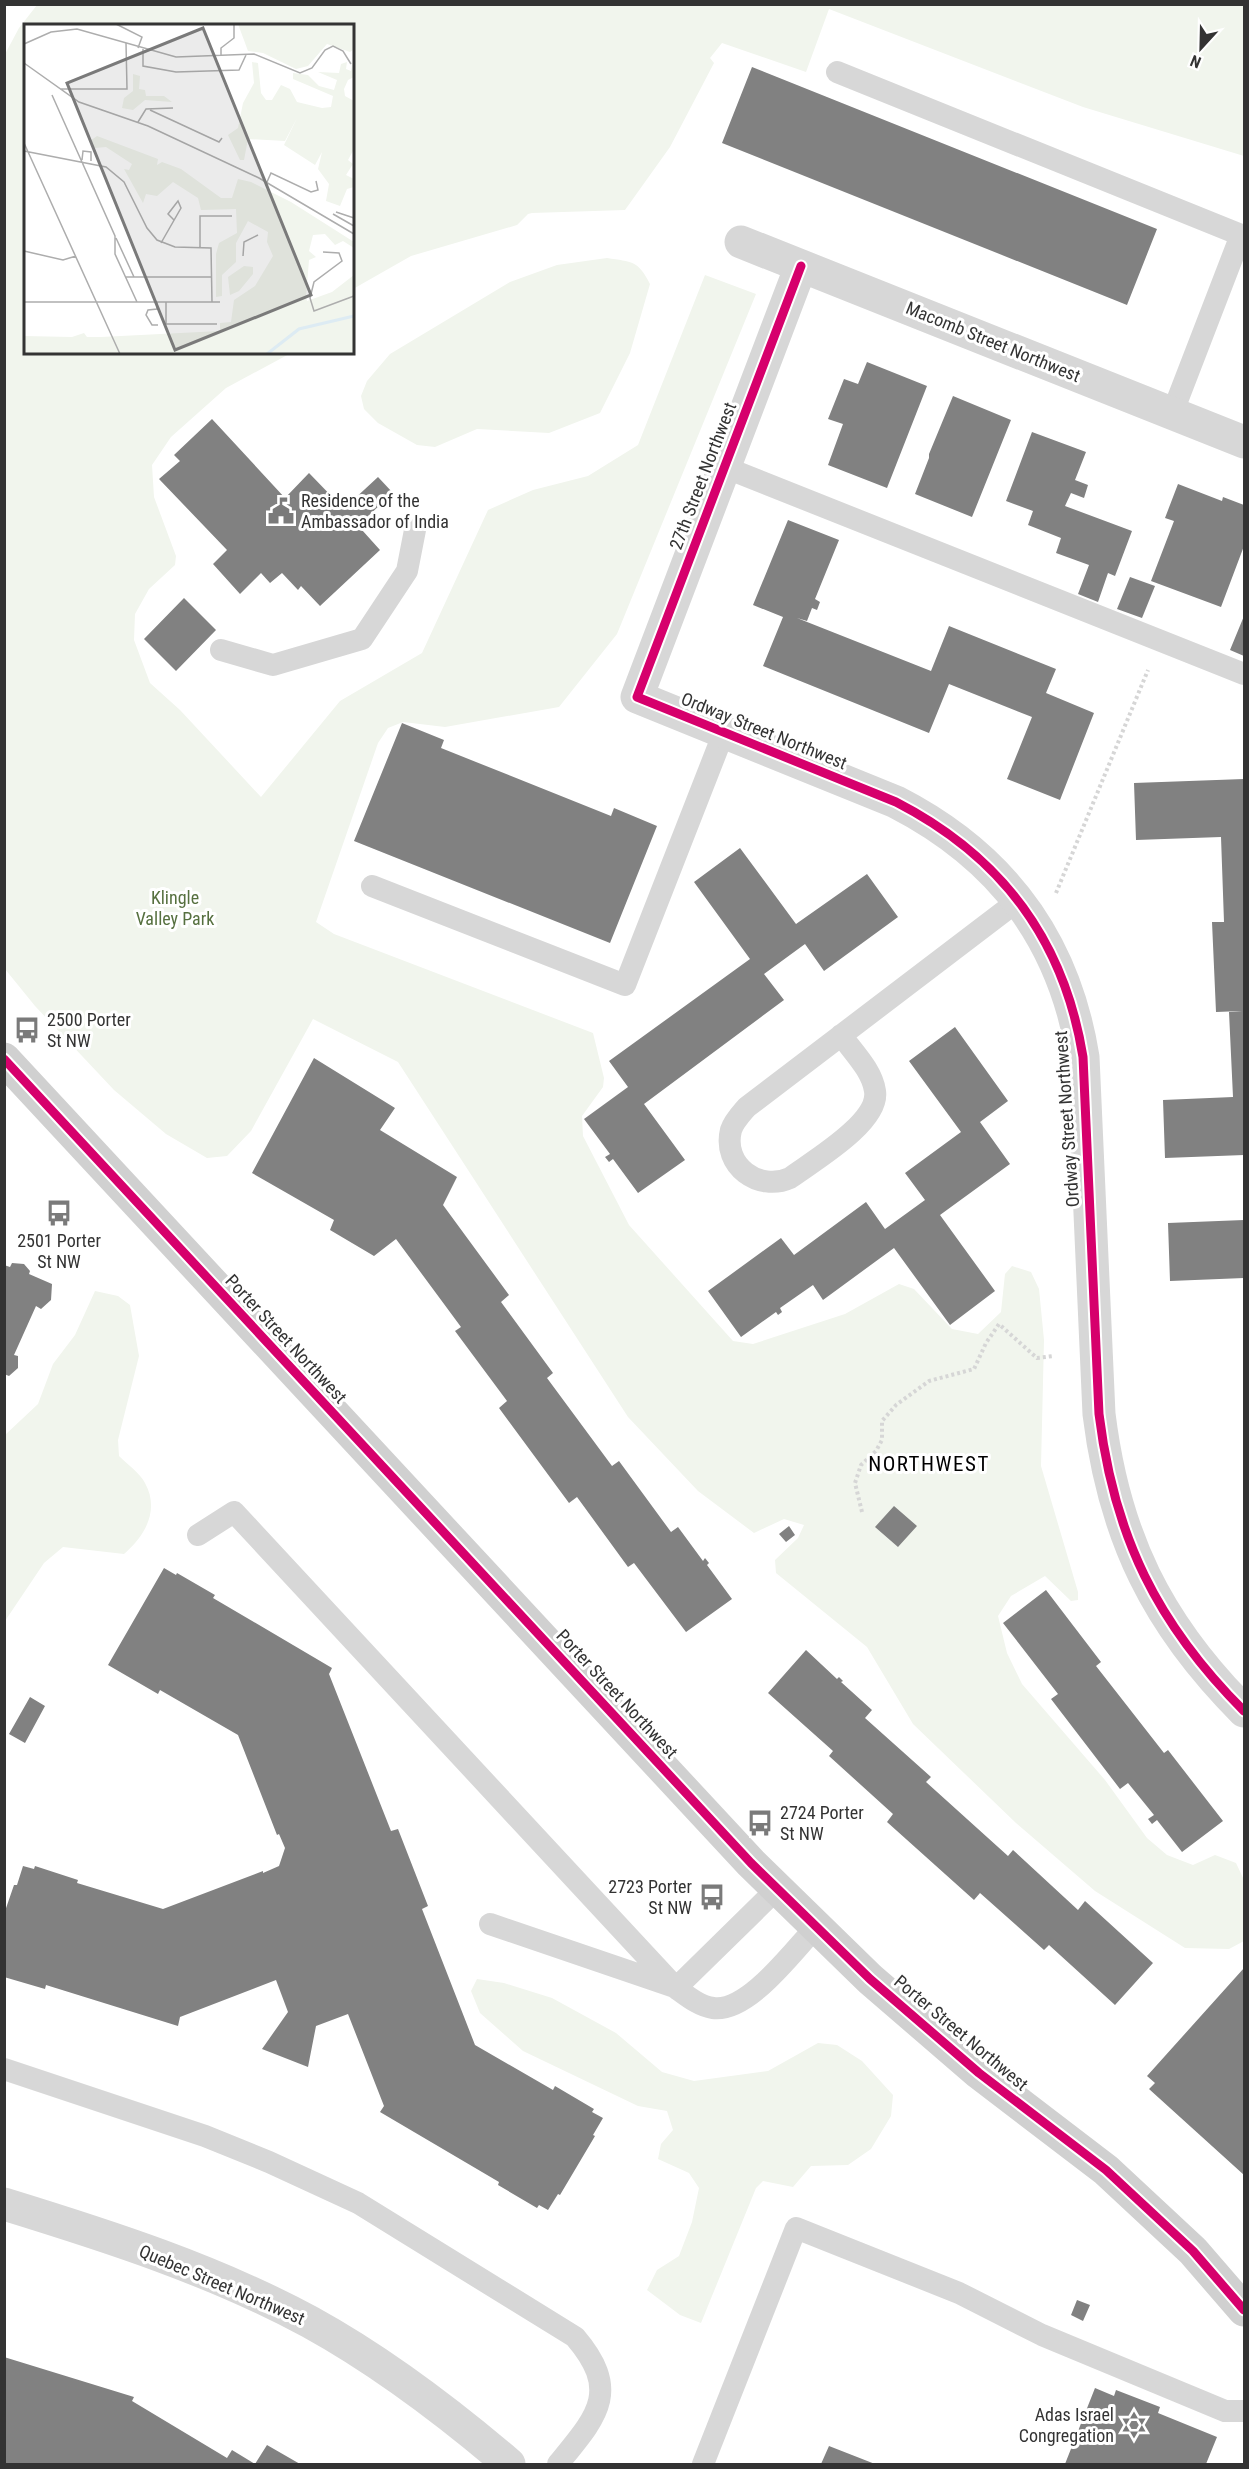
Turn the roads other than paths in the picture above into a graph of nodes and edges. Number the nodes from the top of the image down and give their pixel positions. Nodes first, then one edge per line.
1 (837, 72) dead end
2 (741, 242) dead end
3 (801, 266) junction
4 (1172, 414) junction
5 (1244, 439) edge
6 (724, 467) junction
7 (415, 530) dead end
8 (221, 650) dead end
9 (1245, 674) edge
10 (637, 697) joint
11 (724, 732) junction
12 (372, 886) dead end
13 (1019, 900) junction
14 (841, 1035) junction
15 (4, 1059) edge
16 (198, 1535) dead end
17 (1245, 1711) edge
18 (777, 1889) junction
19 (490, 1924) dead end
20 (816, 1927) junction
21 (676, 1988) junction
22 (4, 2069) edge
23 (4, 2204) edge
24 (1245, 2310) edge
25 (1245, 2411) edge
26 (509, 2464) edge
27 (558, 2464) edge
28 (704, 2464) edge

1 - 4 lane
2 - 3 street, Macomb Street Northwest
3 - 4 street, Macomb Street Northwest
3 - 6 street, 27th Street Northwest
4 - 5 street, Macomb Street Northwest
6 - 9 lane
6 - 10 street, 27th Street Northwest
7 - 8 lane
10 - 11 street, Ordway Street Northwest
11 - 12 lane
11 - 13 street, Ordway Street Northwest
13 - 14 lane
13 - 17 street, Ordway Street Northwest
14 - 14 lane
15 - 18 main road, Porter Street Northwest
16 - 21 lane
18 - 20 main road, Porter Street Northwest
18 - 21 lane
19 - 21 lane
20 - 21 lane
20 - 24 main road, Porter Street Northwest
22 - 27 lane
23 - 26 street, Quebec Street Northwest
25 - 28 lane

